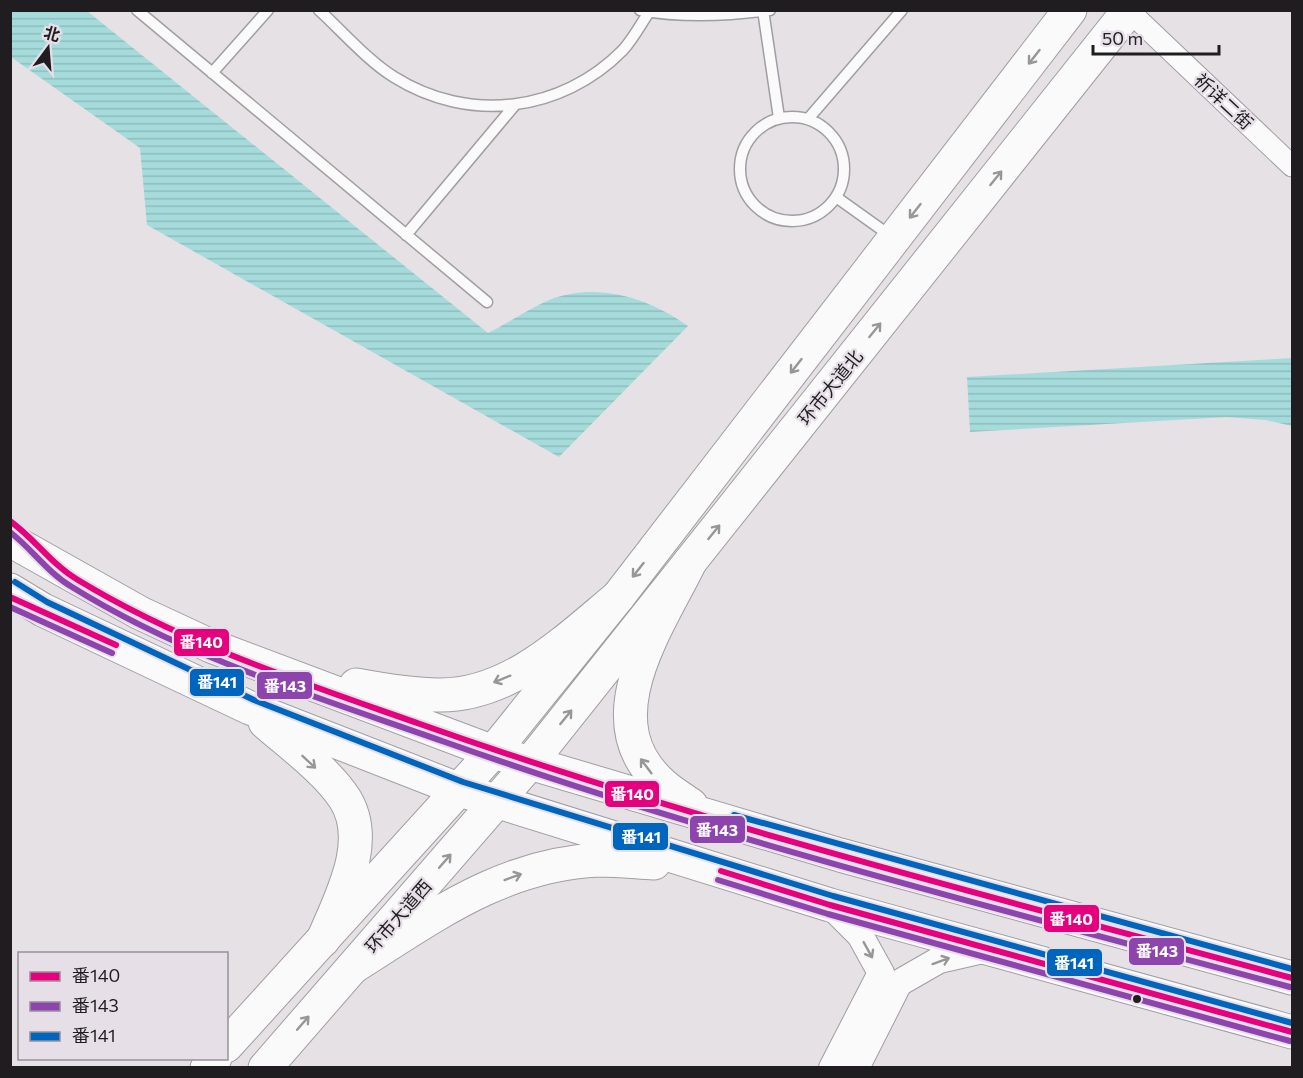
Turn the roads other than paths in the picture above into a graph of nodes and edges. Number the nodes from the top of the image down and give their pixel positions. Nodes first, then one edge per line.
1 (137, 10) edge
2 (268, 10) edge
3 (319, 10) edge
4 (902, 10) edge
5 (1070, 10) edge
6 (645, 11) edge
7 (765, 11) edge
8 (1129, 11) edge
9 (212, 73) junction
10 (514, 106) junction
11 (779, 118) junction
12 (808, 119) junction
13 (1293, 166) edge
14 (836, 197) junction
15 (406, 235) junction
16 (894, 238) junction
17 (487, 302) dead end
18 (10, 521) edge
19 (10, 540) edge
20 (690, 562) junction
21 (72, 578) junction
22 (10, 590) edge
23 (10, 597) edge
24 (618, 597) junction
25 (43, 610) junction
26 (203, 643) junction
27 (165, 668) junction
28 (269, 669) junction
29 (250, 708) junction
30 (493, 752) junction
31 (530, 763) junction
32 (460, 790) junction
33 (497, 802) junction
34 (706, 817) junction
35 (699, 865) junction
36 (830, 905) junction
37 (315, 948) junction
38 (987, 949) junction
39 (346, 975) junction
40 (1293, 978) edge
41 (1290, 1034) edge
42 (228, 1044) edge
43 (265, 1068) edge
44 (832, 1068) edge
45 (856, 1068) edge

1 - 9 lane
2 - 9 lane
3 - 10 lane
4 - 12 lane
5 -> 16 main road
6 - 7 lane
6 - 10 lane
7 - 11 lane
8 - 13 street, 祈详二街
20 -> 8 main road, 环市大道北
9 - 15 lane
10 - 15 lane
11 - 12 lane
11 - 14 lane
12 - 14 lane
14 - 16 lane
15 - 17 lane
16 -> 24 main road
18 - 21 main road
19 - 21 main road
31 -> 20 main road, 环市大道北
34 -> 20 main road
21 - 26 main road
22 - 25 main road
23 - 25 main road
24 -> 28 main road
24 - 30 main road
25 - 27 main road
26 - 27 main road
26 - 28 main road
27 - 29 main road
28 - 30 main road
29 - 32 main road
29 -> 37 main road
30 - 31 main road
30 - 32 main road
31 - 33 main road, 环市大道西
31 - 34 main road
32 - 33 main road
32 - 37 main road
33 - 35 main road
39 -> 33 main road, 环市大道西
34 - 40 main road
35 - 36 main road
39 -> 35 main road
36 - 38 main road
36 -> 44 street
37 - 39 main road
37 - 42 main road
38 - 41 main road
45 -> 38 street
43 -> 39 main road, 环市大道西

